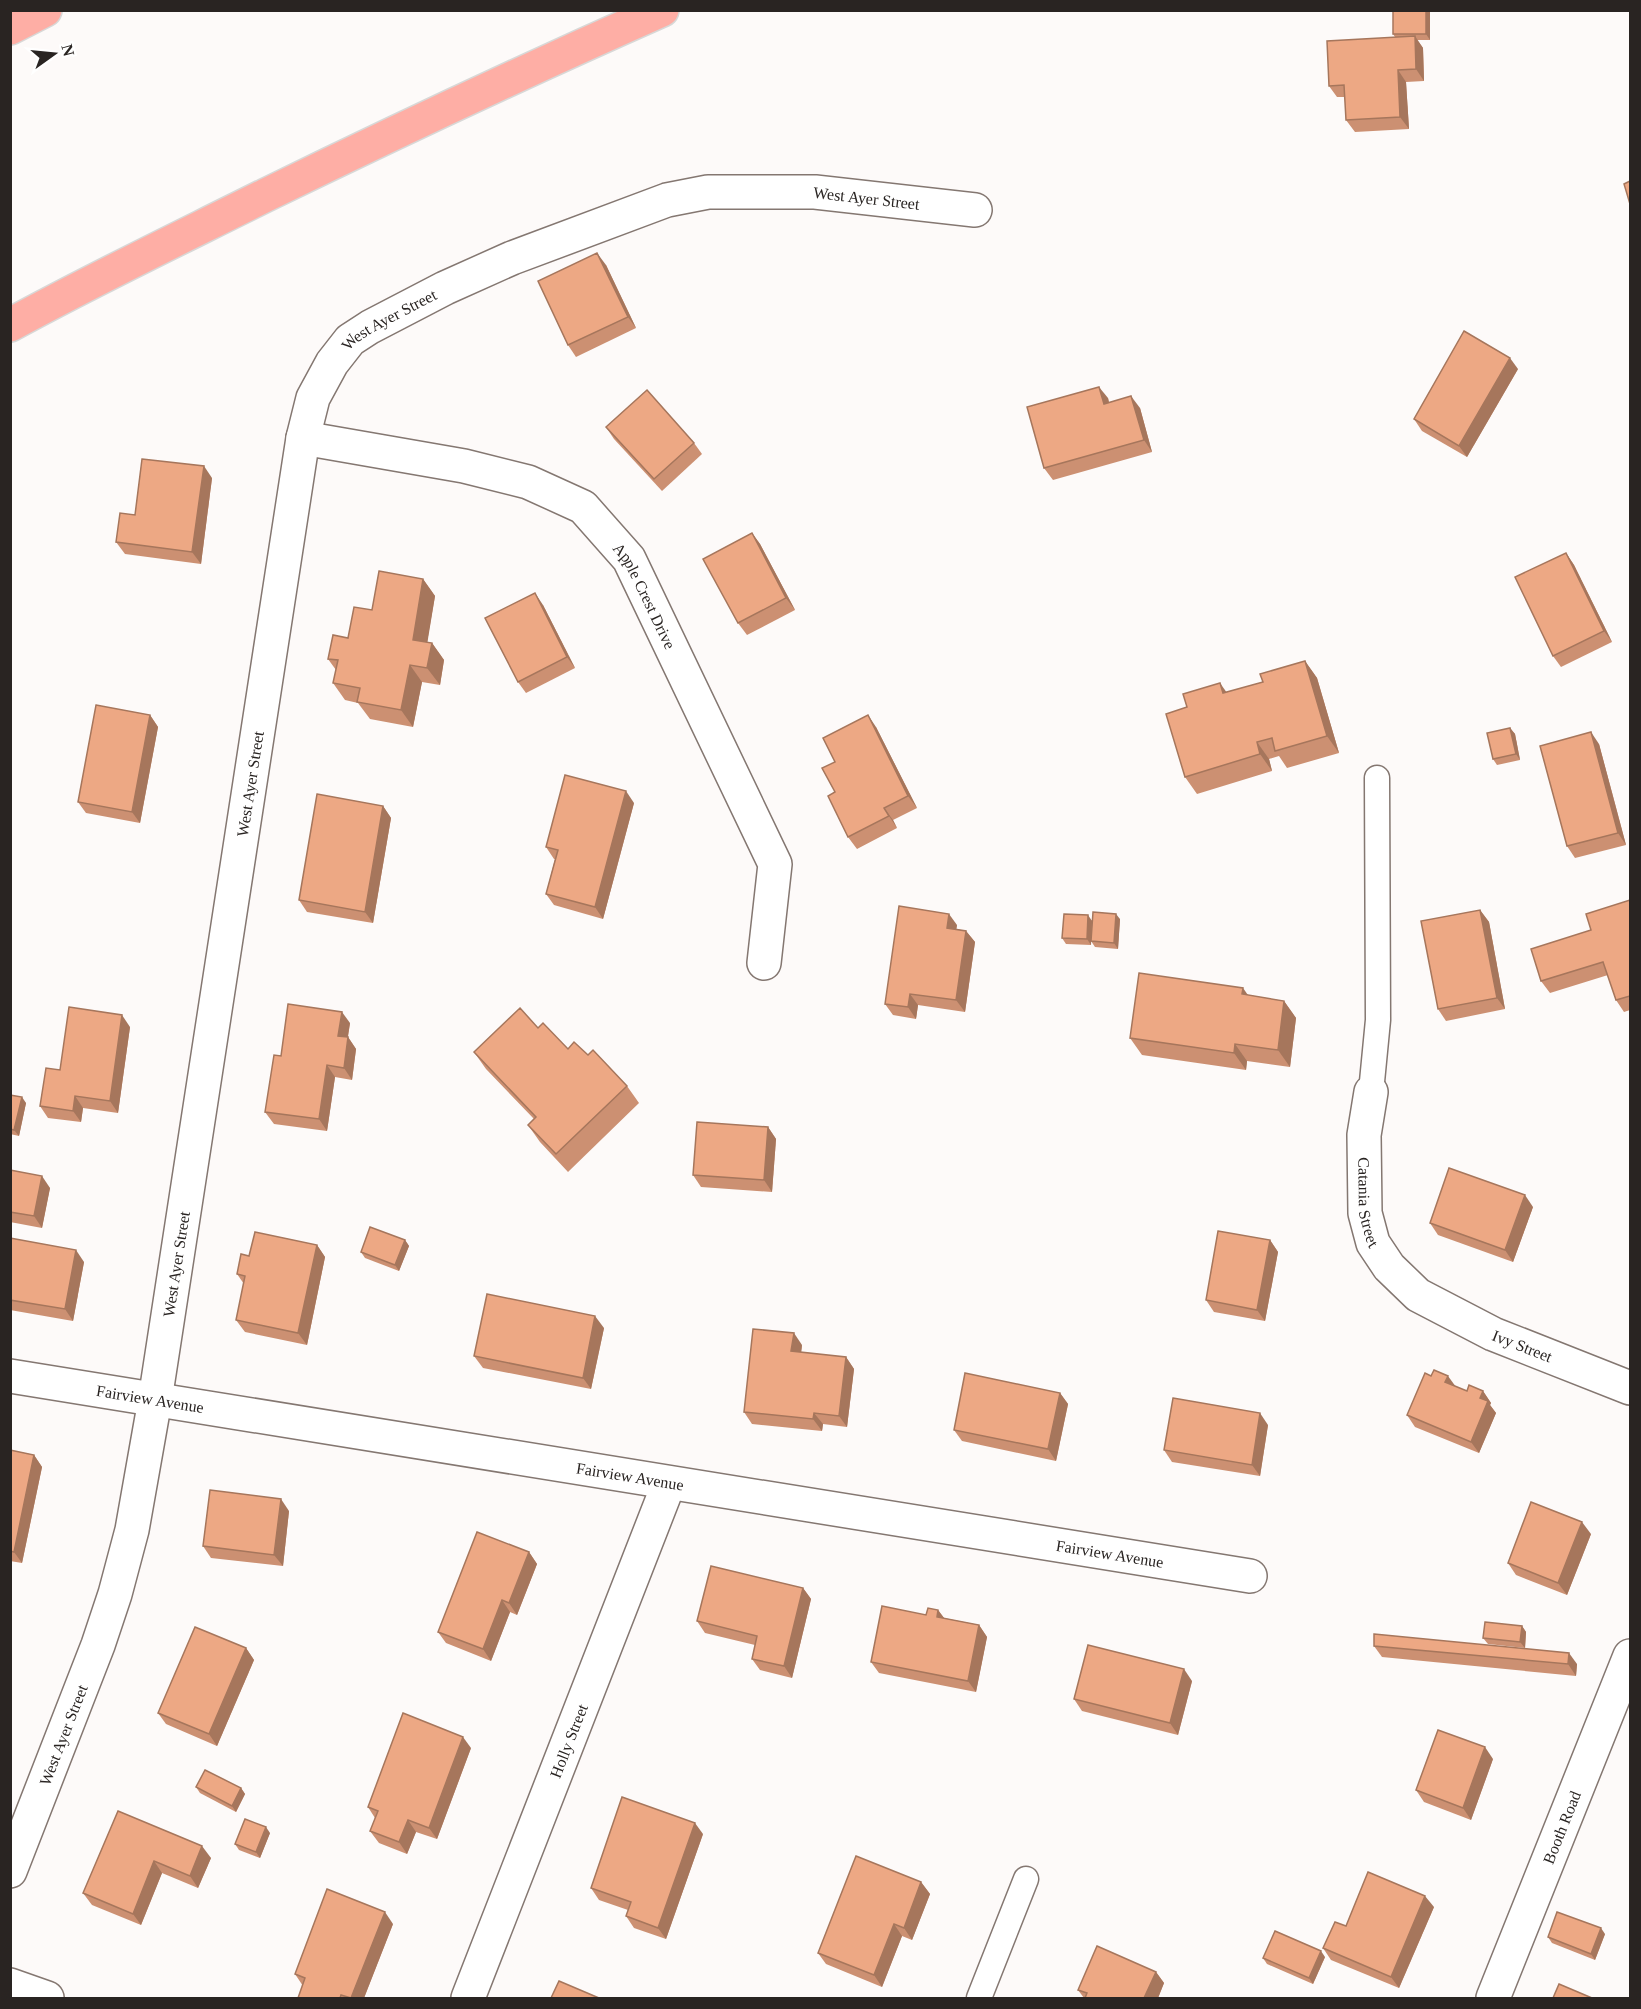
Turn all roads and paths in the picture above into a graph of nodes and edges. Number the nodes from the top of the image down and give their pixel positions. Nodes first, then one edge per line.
1 (45, 10) edge
2 (662, 10) edge
3 (10, 28) edge
4 (975, 210) dead end
5 (10, 325) edge
6 (303, 438) junction
7 (1377, 778) dead end
8 (764, 963) dead end
9 (1371, 1092) joint
10 (1418, 1295) joint
11 (10, 1376) edge
12 (1630, 1388) edge
13 (155, 1400) junction
14 (669, 1483) junction
15 (1251, 1576) dead end
16 (1630, 1656) edge
17 (10, 1871) edge
18 (1026, 1879) dead end
19 (10, 1984) edge
20 (47, 1998) edge
21 (468, 1998) edge
22 (979, 1998) edge
23 (1493, 1998) edge

1 - 3 highway
2 - 5 highway
4 - 6 street, West Ayer Street
6 - 8 street, Apple Crest Drive
6 - 13 street, West Ayer Street
7 - 9 lane
9 - 10 street, Catania Street
10 - 12 street, Ivy Street
11 - 13 street, Fairview Avenue
13 - 14 street, Fairview Avenue
13 - 17 street, West Ayer Street
14 - 15 street, Fairview Avenue
14 - 21 street, Holly Street
16 - 23 street, Booth Road
18 - 22 lane
19 - 20 street

